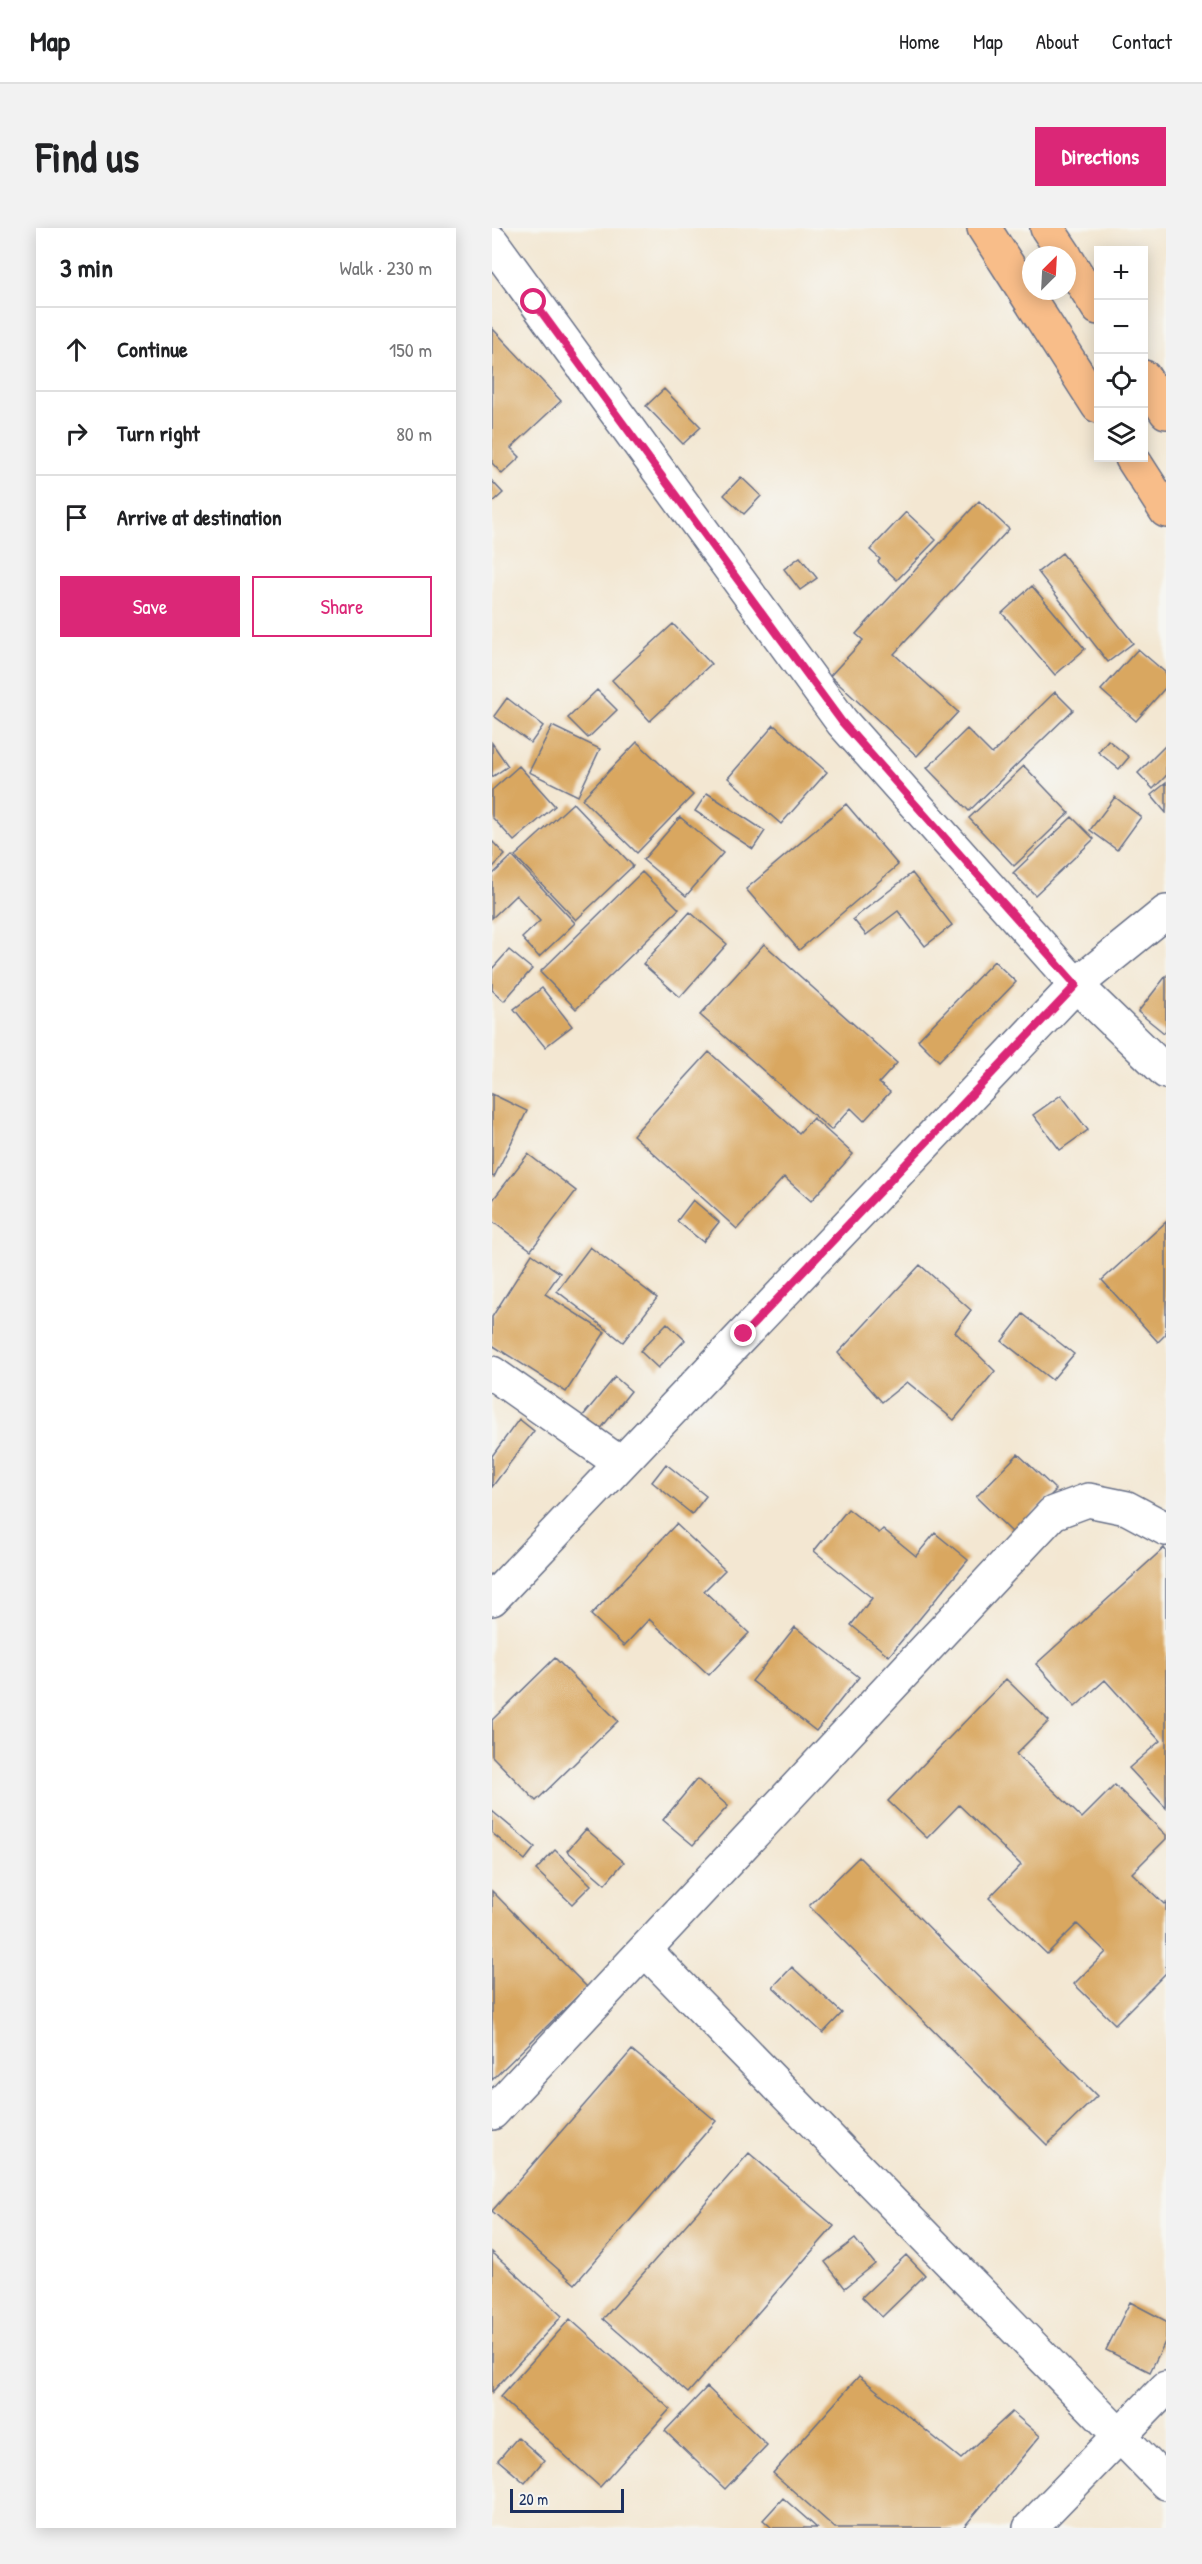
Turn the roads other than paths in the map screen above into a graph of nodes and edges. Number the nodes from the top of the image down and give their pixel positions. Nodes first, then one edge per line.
1 (984, 228) edge
2 (1047, 228) edge
3 (492, 242) edge
4 (1059, 246) edge
5 (1076, 273) edge
6 (1094, 302) edge
7 (1148, 385) edge
8 (1094, 400) edge
9 (1166, 412) edge
10 (1135, 462) edge
11 (1166, 511) edge
12 (1166, 912) edge
13 (1076, 985) junction
14 (1166, 1072) edge
15 (492, 1373) edge
16 (620, 1463) junction
17 (1166, 1529) edge
18 (492, 1599) edge
19 (645, 1950) junction
20 (492, 2113) edge
21 (1166, 2388) edge
22 (1119, 2436) junction
23 (1166, 2483) edge
24 (1030, 2528) edge

1 - 8 highway
2 - 4 highway
3 - 13 street
5 - 6 highway
7 - 9 highway
10 - 11 highway
12 - 13 street
13 - 14 street
13 - 16 street
15 - 16 street
16 - 18 street
17 - 19 street
19 - 20 street
19 - 22 street
21 - 22 street
22 - 23 street
22 - 24 street

